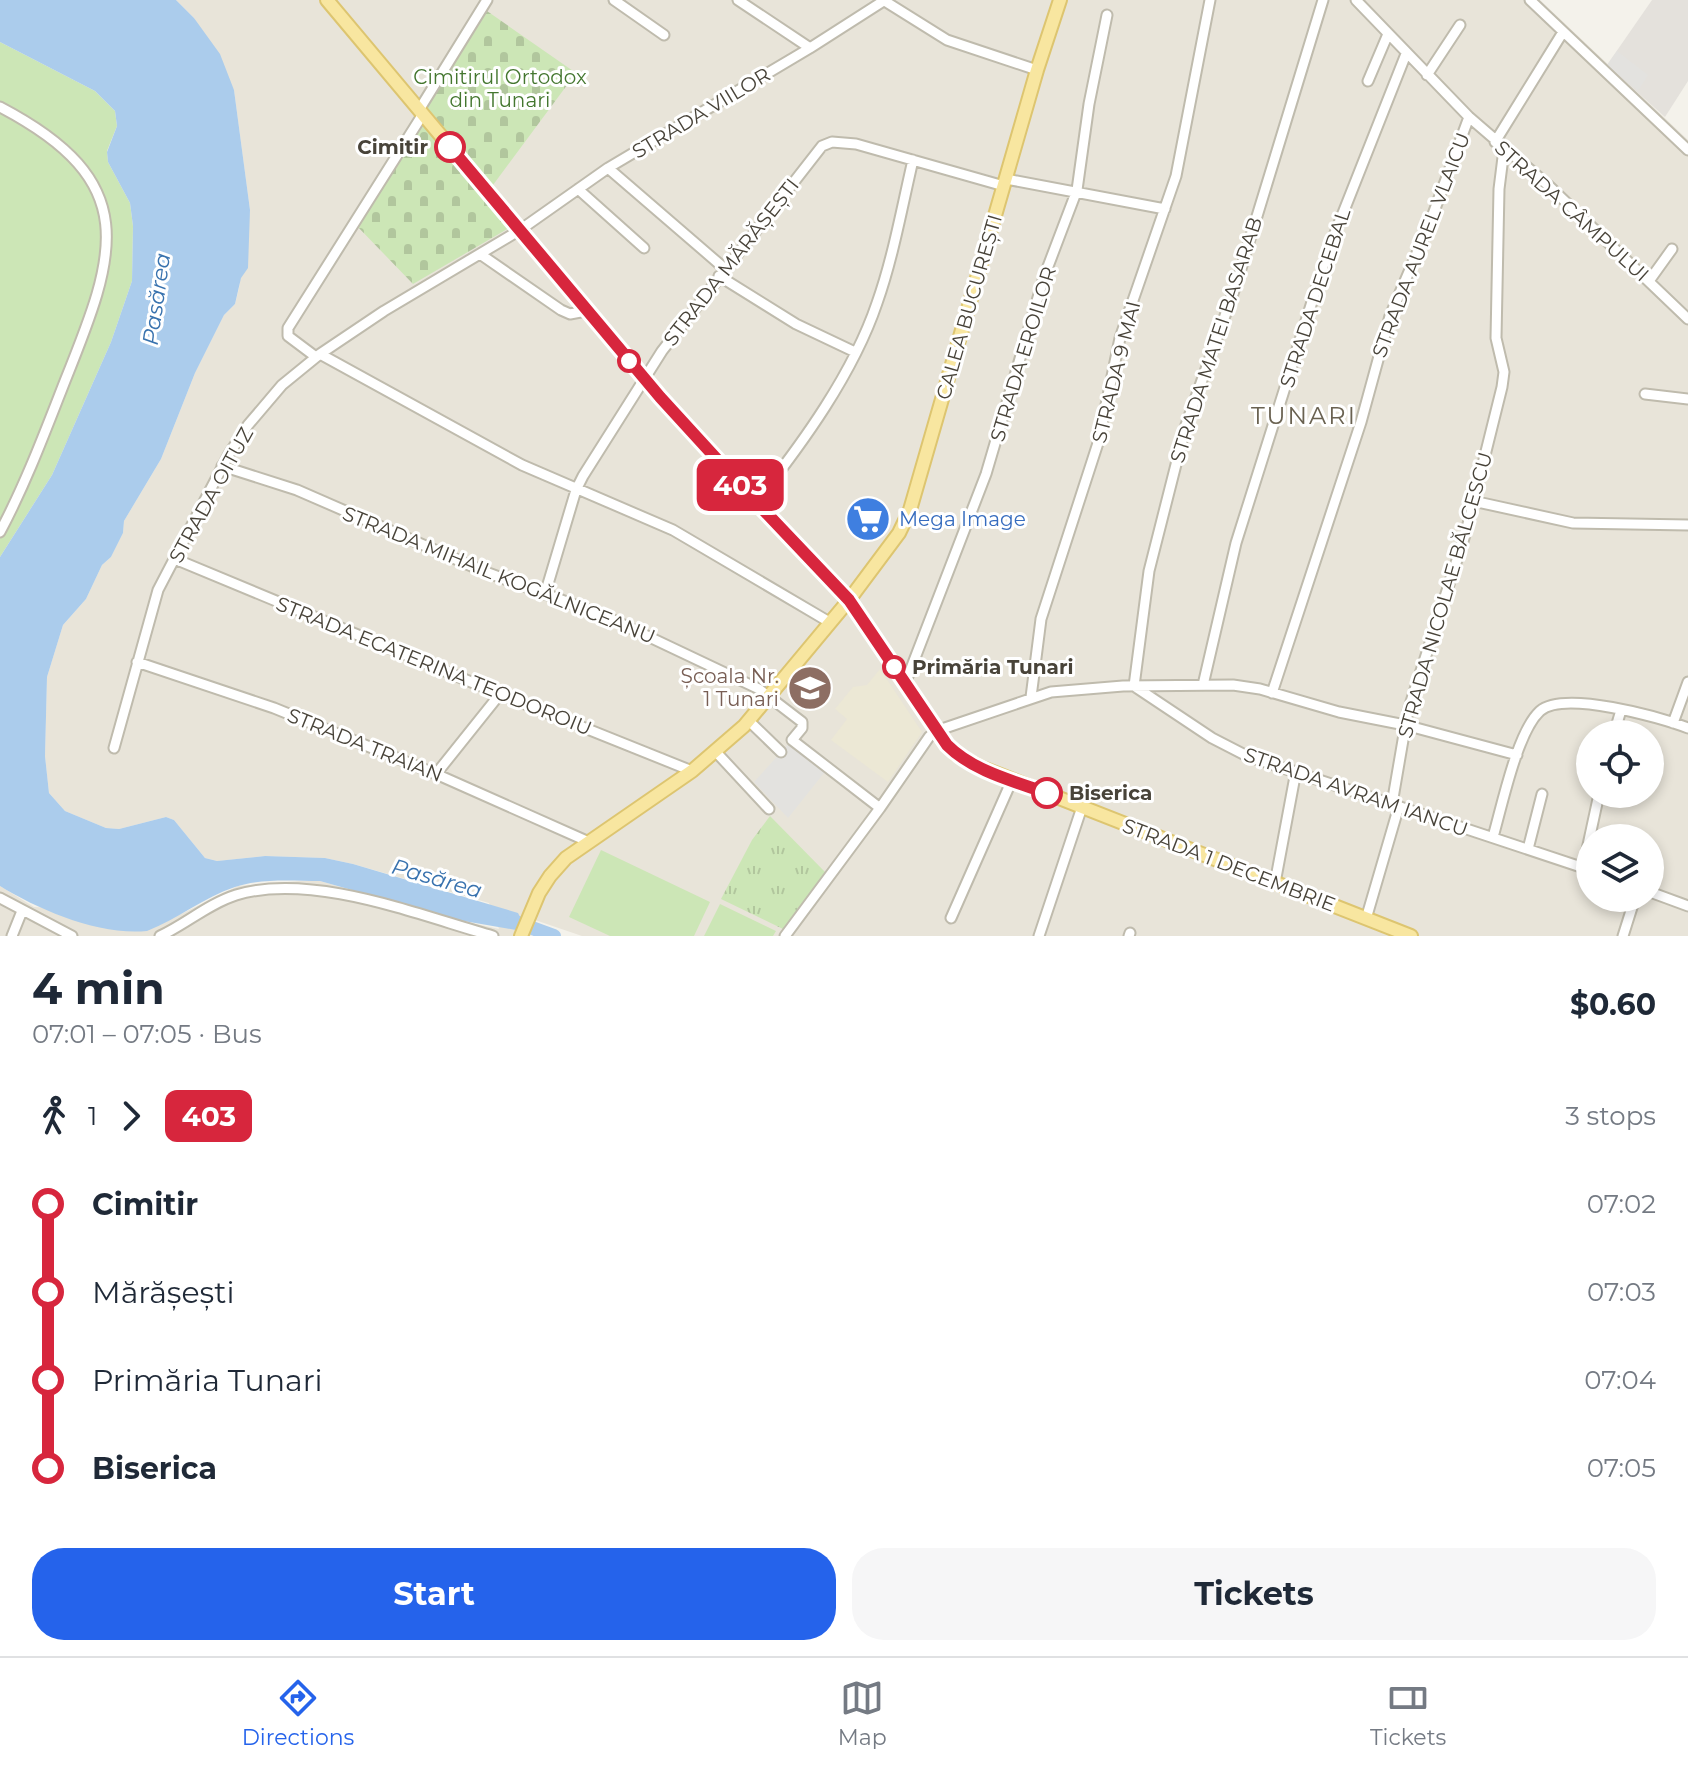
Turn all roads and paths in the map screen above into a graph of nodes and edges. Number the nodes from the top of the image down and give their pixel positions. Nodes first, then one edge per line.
1 (327, 0) edge
2 (487, 0) edge
3 (614, 0) edge
4 (738, 0) edge
5 (884, 0) edge
6 (1060, 0) edge
7 (1210, 0) edge
8 (1323, 0) edge
9 (1356, 0) edge
10 (1530, 0) edge
11 (1107, 15) dead end
12 (1460, 25) dead end
13 (1563, 32) junction
14 (1388, 34) junction
15 (664, 35) dead end
16 (810, 48) junction
17 (1406, 54) junction
18 (1037, 70) junction
19 (1427, 75) junction
20 (1368, 81) dead end
21 (0, 107) edge
22 (421, 112) junction
23 (1469, 117) junction
24 (1495, 142) junction
25 (1504, 149) junction
26 (1688, 150) edge
27 (913, 160) junction
28 (608, 168) junction
29 (1005, 182) junction
30 (578, 189) junction
31 (1077, 190) junction
32 (1165, 209) junction
33 (520, 230) junction
34 (644, 248) dead end
35 (1672, 249) dead end
36 (480, 254) junction
37 (721, 272) junction
38 (1649, 281) junction
39 (586, 311) junction
40 (1688, 319) edge
41 (855, 352) junction
42 (318, 356) junction
43 (645, 379) junction
44 (1645, 394) dead end
45 (1688, 399) edge
46 (222, 466) junction
47 (576, 490) junction
48 (1473, 501) junction
49 (756, 502) junction
50 (1688, 525) edge
51 (0, 532) edge
52 (175, 559) junction
53 (545, 594) junction
54 (849, 600) junction
55 (831, 623) junction
56 (137, 662) junction
57 (1688, 682) edge
58 (905, 684) junction
59 (1203, 685) junction
60 (1134, 686) junction
61 (1272, 693) junction
62 (500, 694) junction
63 (771, 696) junction
64 (1031, 697) junction
65 (1621, 710) junction
66 (1618, 720) edge
67 (749, 721) junction
68 (1673, 723) junction
69 (1405, 725) junction
70 (1688, 728) edge
71 (936, 731) junction
72 (114, 748) dead end
73 (716, 752) junction
74 (781, 752) dead end
75 (1517, 755) junction
76 (692, 771) junction
77 (1296, 771) junction
78 (436, 774) junction
79 (1012, 780) junction
80 (1542, 794) dead end
81 (1395, 805) junction
82 (1082, 807) junction
83 (880, 808) junction
84 (769, 809) dead end
85 (1493, 837) junction
86 (589, 842) junction
87 (1528, 849) junction
88 (1576, 865) edge
89 (1275, 883) junction
90 (1664, 897) edge
91 (0, 898) edge
92 (1688, 906) edge
93 (22, 911) junction
94 (1631, 912) edge
95 (951, 918) dead end
96 (1366, 919) junction
97 (12, 936) edge
98 (72, 936) edge
99 (160, 936) edge
100 (493, 936) edge
101 (521, 936) edge
102 (785, 936) edge
103 (1039, 936) edge
104 (1411, 936) edge
105 (1623, 936) edge

1 - 22 main road, STRADA 1 DECEMBRIE
2 - 22 street
3 - 15 street
4 - 16 street
5 - 16 street, STRADA VIILOR
5 - 18 street
6 - 18 main road, CALEA BUCUREȘTI
7 - 32 street, STRADA 9 MAI
8 - 60 street, STRADA MATEI BASARAB
9 - 14 street, STRADA CÂMPULUI
10 - 13 street
11 - 31 street, STRADA EROILOR
12 - 19 street
13 - 24 street
13 - 26 street
14 - 17 street, STRADA CÂMPULUI
14 - 20 street
16 - 28 street, STRADA VIILOR
17 - 19 street, STRADA CÂMPULUI
17 - 59 street, STRADA DECEBAL
18 - 29 main road, CALEA BUCUREȘTI
19 - 23 street, STRADA CÂMPULUI
21 - 51 street
22 - 33 main road, STRADA 1 DECEMBRIE
22 - 42 street
23 - 24 street, STRADA CÂMPULUI
23 - 61 street, STRADA AUREL VLAICU
24 - 25 street, STRADA CÂMPULUI
25 - 38 street, STRADA CÂMPULUI
25 - 48 street, STRADA NICOLAE BĂLCESCU
27 - 29 street, STRADA MĂRĂȘEȘTI
27 - 37 street, STRADA MĂRĂȘEȘTI
27 - 41 street
28 - 30 street, STRADA VIILOR
28 - 37 street
29 - 31 street, STRADA MĂRĂȘEȘTI
29 - 54 main road, CALEA BUCUREȘTI
30 - 33 street, STRADA VIILOR
30 - 34 street
31 - 32 street, STRADA MĂRĂȘEȘTI
31 - 58 street, STRADA EROILOR
32 - 64 street, STRADA 9 MAI
33 - 36 street, STRADA OITUZ
33 - 39 main road, STRADA 1 DECEMBRIE
35 - 38 street
36 - 39 street
36 - 42 street, STRADA OITUZ
37 - 41 street
37 - 43 street, STRADA MĂRĂȘEȘTI
38 - 40 street, STRADA CÂMPULUI
39 - 43 main road, STRADA 1 DECEMBRIE
41 - 49 street
42 - 46 street, STRADA OITUZ
42 - 47 street
43 - 47 street, STRADA MĂRĂȘEȘTI
43 - 49 main road, STRADA 1 DECEMBRIE
44 - 45 street
46 - 52 street, STRADA OITUZ
46 - 53 street, STRADA MIHAIL KOGĂLNICEANU
47 - 53 street, STRADA MĂRĂȘEȘTI
47 - 55 street
48 - 50 street
48 - 69 street, STRADA NICOLAE BĂLCESCU
49 - 54 main road, STRADA 1 DECEMBRIE
52 - 56 street, STRADA OITUZ
52 - 62 street, STRADA ECATERINA TEODOROIU
53 - 63 street, STRADA MIHAIL KOGĂLNICEANU
54 - 55 main road, CALEA BUCUREȘTI
54 - 58 main road, STRADA 1 DECEMBRIE
55 - 63 main road, CALEA BUCUREȘTI
56 - 72 street, STRADA OITUZ
56 - 78 street, STRADA TRAIAN
57 - 68 street
58 - 71 main road, STRADA 1 DECEMBRIE
59 - 60 street
59 - 61 street
60 - 64 street
60 - 77 street, STRADA AVRAM IANCU
61 - 69 street
62 - 76 street, STRADA ECATERINA TEODOROIU
62 - 78 street
63 - 67 main road, CALEA BUCUREȘTI
63 - 83 street, STRADA MIHAIL KOGĂLNICEANU
64 - 71 street
65 - 66 street
65 - 68 street
65 - 75 street
67 - 73 main road, CALEA BUCUREȘTI
67 - 74 street
68 - 70 street
69 - 75 street
69 - 81 street, STRADA NICOLAE BĂLCESCU
71 - 79 main road, STRADA 1 DECEMBRIE
71 - 83 street
73 - 76 main road, CALEA BUCUREȘTI
73 - 84 street
75 - 85 street
76 - 86 main road, CALEA BUCUREȘTI
77 - 81 street, STRADA AVRAM IANCU
77 - 89 street
78 - 86 street, STRADA TRAIAN
79 - 82 main road, STRADA 1 DECEMBRIE
79 - 95 street
80 - 87 street
81 - 85 street, STRADA AVRAM IANCU
81 - 96 street, STRADA NICOLAE BĂLCESCU
82 - 89 main road, STRADA 1 DECEMBRIE
82 - 103 street
83 - 102 street
85 - 87 street, STRADA AVRAM IANCU
86 - 101 main road, CALEA BUCUREȘTI
87 - 88 street, STRADA AVRAM IANCU
89 - 96 main road, STRADA 1 DECEMBRIE
90 - 92 street
91 - 93 street
93 - 97 street
93 - 98 street
94 - 105 street
96 - 104 main road, STRADA 1 DECEMBRIE
99 - 100 street

